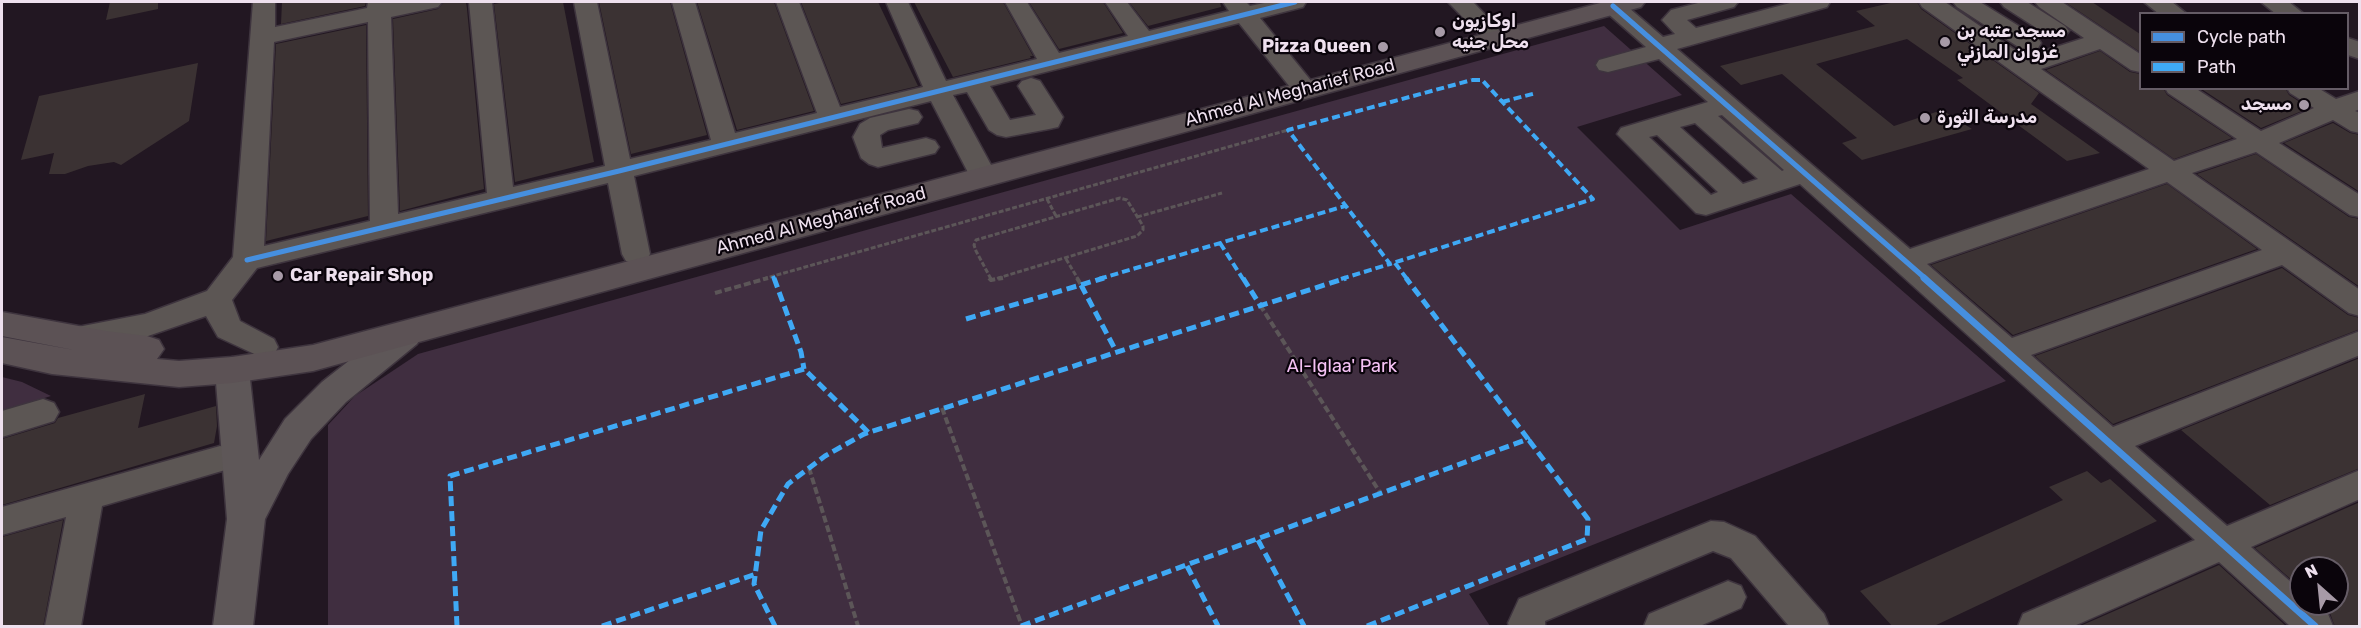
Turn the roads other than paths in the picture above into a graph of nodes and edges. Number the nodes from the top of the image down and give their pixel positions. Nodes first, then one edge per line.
1 (264, 2) edge
2 (429, 2) edge
3 (480, 2) edge
4 (585, 2) edge
5 (683, 2) edge
6 (787, 2) edge
7 (897, 2) edge
8 (1016, 2) edge
9 (1116, 2) edge
10 (1295, 2) edge
11 (1460, 2) edge
12 (1726, 2) edge
13 (1818, 2) edge
14 (1930, 2) edge
15 (1965, 2) edge
16 (2012, 2) edge
17 (2047, 2) edge
18 (2156, 2) edge
19 (2273, 2) edge
20 (1611, 3) edge
21 (379, 7) edge
22 (1239, 8) edge
23 (2173, 12) edge
24 (2290, 12) edge
25 (1487, 29) junction
26 (2057, 31) dead end
27 (261, 37) junction
28 (1691, 37) junction
29 (1142, 39) junction
30 (2103, 40) junction
31 (1661, 48) junction
32 (2025, 55) junction
33 (1052, 61) junction
34 (2139, 63) edge
35 (1608, 65) dead end
36 (974, 81) junction
37 (1299, 82) junction
38 (1031, 86) dead end
39 (2180, 90) edge
40 (2302, 90) edge
41 (2360, 99) edge
42 (943, 100) junction
43 (1713, 109) junction
44 (2333, 109) junction
45 (831, 117) junction
46 (2360, 125) edge
47 (2257, 142) junction
48 (725, 144) junction
49 (927, 147) dead end
50 (980, 170) junction
51 (619, 171) junction
52 (2169, 172) junction
53 (1791, 178) junction
54 (501, 200) junction
55 (2360, 208) edge
56 (384, 228) junction
57 (2285, 253) junction
58 (636, 254) junction
59 (247, 261) junction
60 (1905, 261) junction
61 (217, 299) junction
62 (2360, 305) edge
63 (2, 324) edge
64 (405, 335) junction
65 (70, 338) junction
66 (2360, 342) edge
67 (263, 347) junction
68 (2, 350) edge
69 (2007, 352) junction
70 (232, 370) junction
71 (43, 412) dead end
72 (2, 424) edge
73 (2109, 442) junction
74 (220, 459) dead end
75 (2360, 484) edge
76 (87, 496) junction
77 (246, 519) junction
78 (2, 521) edge
79 (2223, 543) junction
80 (1728, 597) dead end
81 (63, 627) edge
82 (233, 627) edge
83 (1527, 627) edge
84 (1662, 627) edge
85 (1811, 627) edge
86 (2036, 627) edge
87 (2315, 627) edge

1 - 27 street
2 - 21 street
3 - 54 street
4 - 51 street
5 - 48 street
6 - 45 street
7 - 42 street
8 - 33 street
9 - 29 street
10 - 22 street
11 - 25 street
12 - 28 street
13 - 28 street
14 - 32 street
15 - 32 street
16 - 26 street
17 - 30 street
18 - 23 street
19 - 24 street
20 - 25 highway, Ahmed Al Megharief Road
20 - 31 street
20 - 50 highway, Ahmed Al Megharief Road
21 - 27 street
21 - 56 street
22 - 29 street
22 - 37 street
25 - 37 highway, Ahmed Al Megharief Road
27 - 59 street
28 - 31 street
29 - 33 street
30 - 32 street
30 - 34 street
31 - 35 street
31 - 43 street
32 - 52 street
33 - 36 street
36 - 38 street
36 - 42 street
37 - 50 highway, Ahmed Al Megharief Road
39 - 47 street
40 - 44 street
41 - 44 street
42 - 45 street
42 - 49 street
42 - 50 street
43 - 53 street
43 - 53 street
44 - 46 street
44 - 47 street
45 - 48 street
47 - 52 street
47 - 55 street
48 - 51 street
50 - 58 highway, Ahmed Al Megharief Road
50 - 64 highway, Ahmed Al Megharief Road
51 - 54 street
51 - 58 street
52 - 57 street
52 - 60 street
53 - 60 street
54 - 56 street
56 - 59 street
57 - 62 street
57 - 69 street
58 - 67 highway, Ahmed Al Megharief Road
59 - 61 street
60 - 69 street
61 - 65 street
61 - 67 street
63 - 65 highway, Ahmed Al Megharief Road
64 - 70 highway, Ahmed Al Megharief Road
64 - 77 main road
65 - 67 highway, Ahmed Al Megharief Road
66 - 73 street
68 - 70 highway, Ahmed Al Megharief Road
69 - 73 street
70 - 77 main road
71 - 72 street
73 - 79 street
74 - 76 street
75 - 79 street
76 - 78 street
76 - 81 street
77 - 82 main road
79 - 86 street
79 - 87 street
80 - 84 street
83 - 85 street

